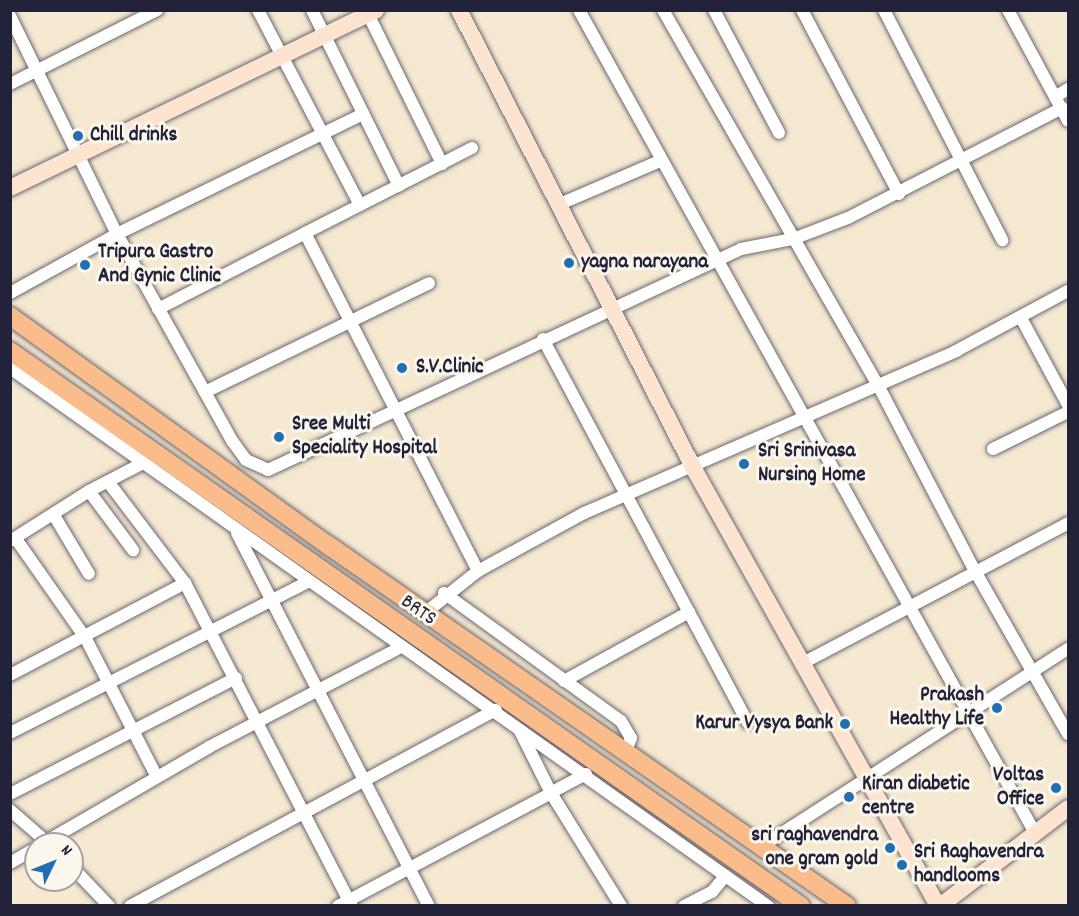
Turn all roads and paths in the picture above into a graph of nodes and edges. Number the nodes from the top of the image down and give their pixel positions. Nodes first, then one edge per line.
1 (157, 10) edge
2 (258, 10) edge
3 (312, 10) edge
4 (459, 10) edge
5 (579, 10) edge
6 (663, 10) edge
7 (714, 10) edge
8 (802, 10) edge
9 (884, 10) edge
10 (1008, 10) edge
11 (370, 12) edge
12 (10, 16) edge
13 (324, 34) junction
14 (279, 55) junction
15 (37, 71) junction
16 (10, 84) edge
17 (1068, 89) edge
18 (1055, 97) junction
19 (1062, 108) junction
20 (363, 114) junction
21 (1068, 121) edge
22 (779, 133) dead end
23 (321, 134) junction
24 (472, 148) dead end
25 (79, 155) junction
26 (660, 161) junction
27 (442, 164) junction
28 (962, 164) junction
29 (399, 186) junction
30 (10, 188) edge
31 (899, 194) junction
32 (560, 204) junction
33 (360, 205) junction
34 (304, 233) junction
35 (117, 234) junction
36 (793, 239) junction
37 (1002, 240) dead end
38 (716, 262) junction
39 (429, 283) dead end
40 (1068, 291) edge
41 (10, 293) edge
42 (613, 305) junction
43 (158, 309) junction
44 (10, 316) edge
45 (1021, 318) junction
46 (350, 320) junction
47 (543, 339) junction
48 (10, 351) edge
49 (11, 368) edge
50 (878, 385) junction
51 (205, 392) junction
52 (1068, 405) edge
53 (1068, 412) edge
54 (396, 413) junction
55 (804, 415) junction
56 (993, 449) dead end
57 (141, 464) junction
58 (694, 469) junction
59 (109, 483) junction
60 (89, 491) junction
61 (627, 495) junction
62 (55, 517) junction
63 (1068, 523) edge
64 (236, 530) junction
65 (13, 540) edge
66 (133, 550) dead end
67 (478, 571) junction
68 (975, 571) junction
69 (89, 574) dead end
70 (309, 581) junction
71 (185, 583) junction
72 (444, 593) junction
73 (272, 601) junction
74 (908, 607) junction
75 (689, 612) junction
76 (425, 613) junction
77 (213, 632) junction
78 (85, 637) junction
79 (401, 647) junction
80 (1068, 650) edge
81 (803, 663) junction
82 (1031, 672) junction
83 (10, 675) edge
84 (236, 678) junction
85 (564, 681) junction
86 (110, 685) junction
87 (317, 691) junction
88 (496, 710) junction
89 (966, 712) junction
90 (258, 722) junction
91 (748, 723) dead end
92 (519, 728) junction
93 (132, 730) junction
94 (10, 733) edge
95 (1068, 734) edge
96 (625, 753) junction
97 (586, 774) junction
98 (866, 776) junction
99 (157, 777) junction
100 (363, 779) junction
101 (551, 793) junction
102 (10, 794) edge
103 (1068, 808) edge
104 (304, 809) junction
105 (10, 810) edge
106 (32, 832) edge
107 (64, 832) edge
108 (1035, 833) junction
109 (762, 846) junction
110 (24, 855) edge
111 (10, 863) edge
112 (409, 868) junction
113 (725, 876) junction
114 (84, 880) edge
115 (346, 904) edge
116 (109, 906) edge
117 (130, 906) edge
118 (429, 906) edge
119 (621, 906) edge
120 (684, 906) edge
121 (768, 906) edge
122 (801, 906) edge
123 (848, 906) edge
124 (939, 906) edge

1 - 15 street
2 - 14 street
3 - 13 street
4 - 32 street
5 - 26 street
6 - 36 street
7 - 22 street
8 - 31 street
9 - 28 street
10 - 18 street
11 - 13 street
11 - 27 street
12 - 15 street
13 - 14 street
13 - 20 street
14 - 23 street
14 - 25 street
15 - 16 street
15 - 25 street
17 - 18 street
18 - 19 street
19 - 21 street
19 - 28 street
20 - 23 street
20 - 29 street
23 - 33 street
23 - 35 street
24 - 27 street
25 - 30 street
25 - 35 street
26 - 32 street
26 - 38 street
27 - 29 street
28 - 31 street
28 - 37 street
29 - 33 street
31 - 36 street
32 - 42 street
33 - 34 street
34 - 43 street
34 - 46 street
35 - 41 street
35 - 43 street
36 - 38 street
36 - 50 street
38 - 42 street
38 - 55 street
39 - 46 street
40 - 45 street
42 - 47 street
42 - 58 street
43 - 51 street
44 - 76 main road
45 - 50 street
45 - 52 street
46 - 51 street
46 - 54 street
47 - 54 street
47 - 61 street
48 - 122 main road, BRTS
49 - 57 street
50 - 55 street
50 - 68 street
51 - 54 street
53 - 56 street
54 - 67 street
55 - 58 street
55 - 74 street
57 - 59 street
57 - 64 street
58 - 61 street
58 - 81 street
59 - 60 street
59 - 71 street
60 - 62 street
60 - 66 street
61 - 67 street
61 - 75 street
62 - 65 street
62 - 69 street
63 - 68 street
64 - 70 street
64 - 73 street
65 - 78 street
67 - 72 street
68 - 74 street
68 - 82 street
70 - 73 street
70 - 79 street
71 - 77 street
71 - 78 street
72 - 76 street
72 - 85 street
73 - 77 street
73 - 87 street
74 - 81 street
74 - 89 street
75 - 85 street
75 - 91 street
76 - 96 main road
77 - 84 street
77 - 86 street
78 - 83 street
78 - 86 street
79 - 87 street
79 - 88 street
80 - 82 street
81 - 98 street
82 - 89 street
82 - 95 street
84 - 90 street
84 - 93 street
85 - 96 street
86 - 93 street
86 - 94 street
87 - 90 street
87 - 100 street
88 - 92 street
88 - 100 street
89 - 98 street
89 - 108 street
90 - 99 street
90 - 104 street
92 - 97 street
92 - 101 street
93 - 99 street
93 - 102 street
96 - 109 main road
97 - 101 street
97 - 113 street
98 - 109 street
98 - 124 street
99 - 107 street
100 - 104 street
100 - 112 street
101 - 112 street
101 - 119 street
103 - 108 street
104 - 115 street
104 - 117 street
105 - 106 street
108 - 124 street
109 - 123 main road
110 - 111 street
112 - 115 street
112 - 118 street
113 - 120 street
113 - 121 street
114 - 116 street

